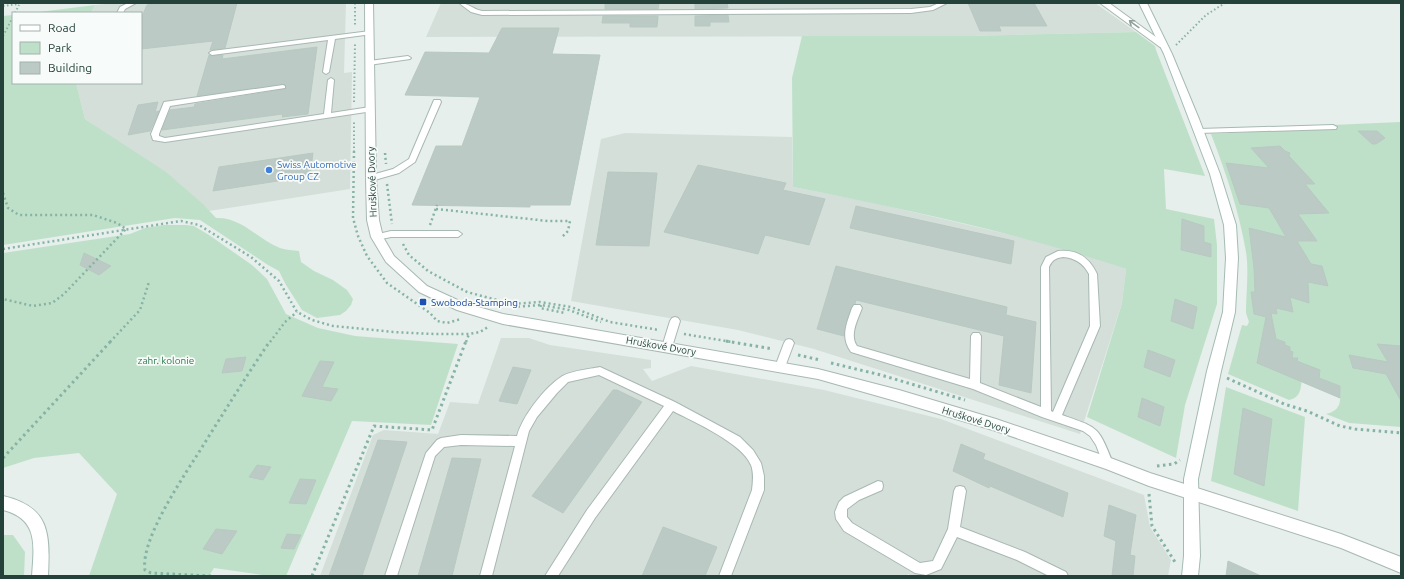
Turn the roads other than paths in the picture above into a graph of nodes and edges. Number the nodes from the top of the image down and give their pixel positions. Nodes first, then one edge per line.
1 (133, 3) edge
2 (369, 3) edge
3 (462, 3) edge
4 (686, 3) edge
5 (777, 3) edge
6 (944, 3) edge
7 (1104, 3) edge
8 (1143, 3) edge
9 (778, 11) junction
10 (120, 12) edge
11 (685, 14) junction
12 (370, 33) junction
13 (332, 38) junction
14 (1165, 49) junction
15 (212, 53) dead end
16 (408, 58) dead end
17 (369, 62) junction
18 (326, 72) dead end
19 (330, 80) dead end
20 (283, 87) dead end
21 (437, 102) dead end
22 (370, 109) junction
23 (327, 115) junction
24 (1333, 127) dead end
25 (1199, 131) junction
26 (370, 178) junction
27 (458, 234) dead end
28 (377, 237) junction
29 (857, 308) dead end
30 (675, 320) dead end
31 (976, 336) dead end
32 (789, 343) dead end
33 (667, 347) junction
34 (780, 367) junction
35 (975, 385) junction
36 (671, 405) junction
37 (1046, 414) junction
38 (1056, 417) junction
39 (521, 440) junction
40 (1108, 463) junction
41 (878, 486) dead end
42 (960, 491) dead end
43 (1192, 492) junction
44 (3, 502) edge
45 (954, 530) junction
46 (1401, 565) edge
47 (40, 576) edge
48 (391, 576) edge
49 (486, 576) edge
50 (551, 576) edge
51 (725, 576) edge
52 (1062, 576) edge
53 (1190, 576) edge

1 - 10 lane
2 - 12 street, Hruškové Dvory
3 - 11 lane
4 - 11 lane
5 - 9 lane
6 - 9 lane
14 -> 7 street
8 - 14 street
9 - 11 lane
12 - 13 lane
12 - 17 street, Hruškové Dvory
13 - 15 lane
13 - 18 lane
14 - 25 street
16 - 17 lane
17 - 22 street, Hruškové Dvory
19 - 23 lane
20 - 23 lane
21 - 26 lane
22 - 23 lane
22 - 26 street, Hruškové Dvory
24 - 25 lane
25 - 43 street
26 - 28 street, Hruškové Dvory
27 - 28 lane
28 - 33 street, Hruškové Dvory
29 - 35 lane
30 - 33 lane
31 - 35 lane
32 - 34 lane
33 - 34 street, Hruškové Dvory
34 - 40 street, Hruškové Dvory
35 - 37 lane
36 - 39 lane
36 - 50 lane
36 - 51 lane
37 - 38 lane
37 - 38 lane
38 - 40 lane
39 - 48 lane
39 - 49 lane
40 - 43 street, Hruškové Dvory
41 - 45 lane
42 - 45 lane
43 - 46 street, Hruškové Dvory
43 - 53 street
44 - 47 street
45 - 52 lane

